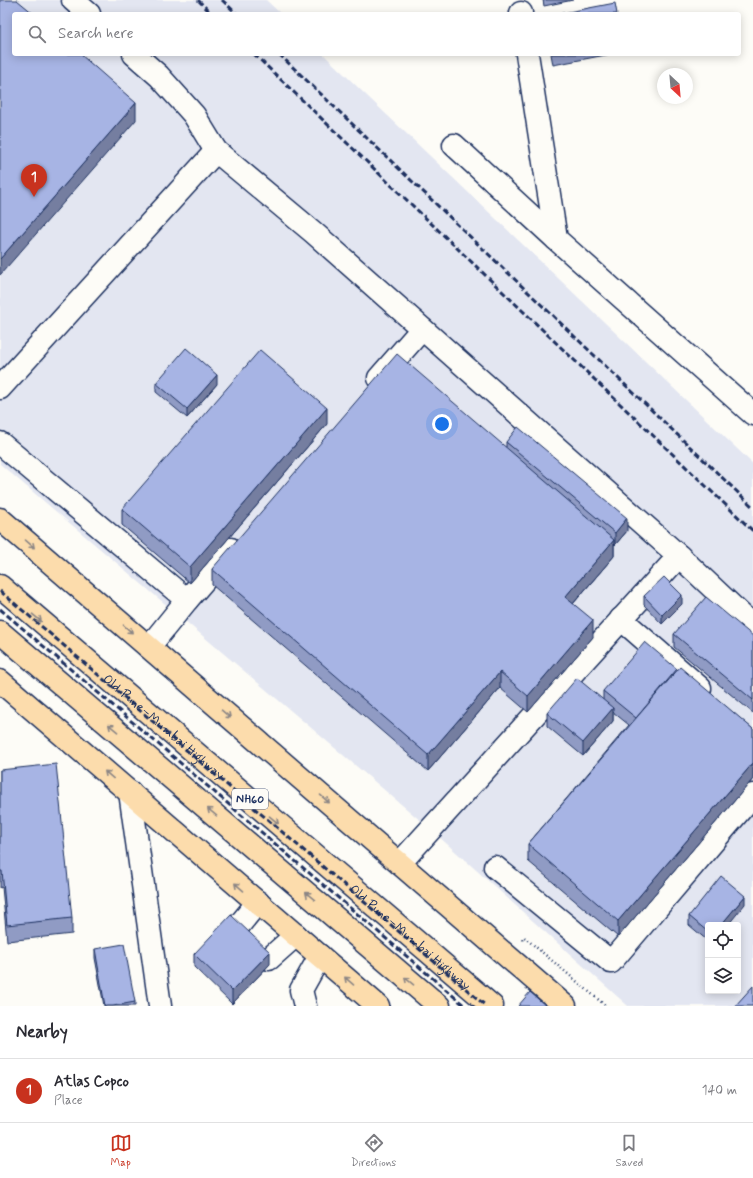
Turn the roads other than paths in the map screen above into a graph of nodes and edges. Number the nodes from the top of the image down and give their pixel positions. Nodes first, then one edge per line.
1 (73, 0) edge
2 (87, 12) edge
3 (136, 56) edge
4 (527, 56) edge
5 (454, 145) dead end
6 (216, 151) junction
7 (556, 239) junction
8 (422, 329) junction
9 (0, 388) edge
10 (364, 395) edge
11 (753, 414) edge
12 (0, 443) edge
13 (0, 519) edge
14 (244, 534) edge
15 (678, 556) junction
16 (0, 586) edge
17 (186, 600) junction
18 (621, 619) junction
19 (753, 626) edge
20 (0, 632) edge
21 (149, 647) junction
22 (0, 681) edge
23 (717, 704) edge
24 (130, 792) junction
25 (753, 795) edge
26 (400, 863) junction
27 (495, 867) dead end
28 (258, 902) junction
29 (240, 924) edge
30 (296, 935) junction
31 (320, 956) junction
32 (268, 959) edge
33 (160, 1006) edge
34 (305, 1006) edge
35 (378, 1006) edge
36 (439, 1006) edge
37 (492, 1006) edge
38 (565, 1006) edge

1 - 2 street
3 - 6 street
4 - 7 street
5 - 7 street
6 - 8 street
6 - 9 street
7 - 11 street
8 - 10 street
8 - 15 street
12 - 17 street
13 -> 21 main road
14 - 17 street
15 - 18 street
15 - 19 street
16 -> 37 main road, Old Pune–Mumbai Highway / NH60
17 - 21 street
18 - 23 street
18 - 26 street
36 -> 20 main road, NH60
21 -> 26 main road
24 -> 22 main road
28 -> 24 main road
24 - 33 street
25 - 27 street
26 - 38 main road
28 - 29 street
28 - 30 main road
30 - 31 main road
30 - 32 street
31 - 34 street
35 -> 31 main road

